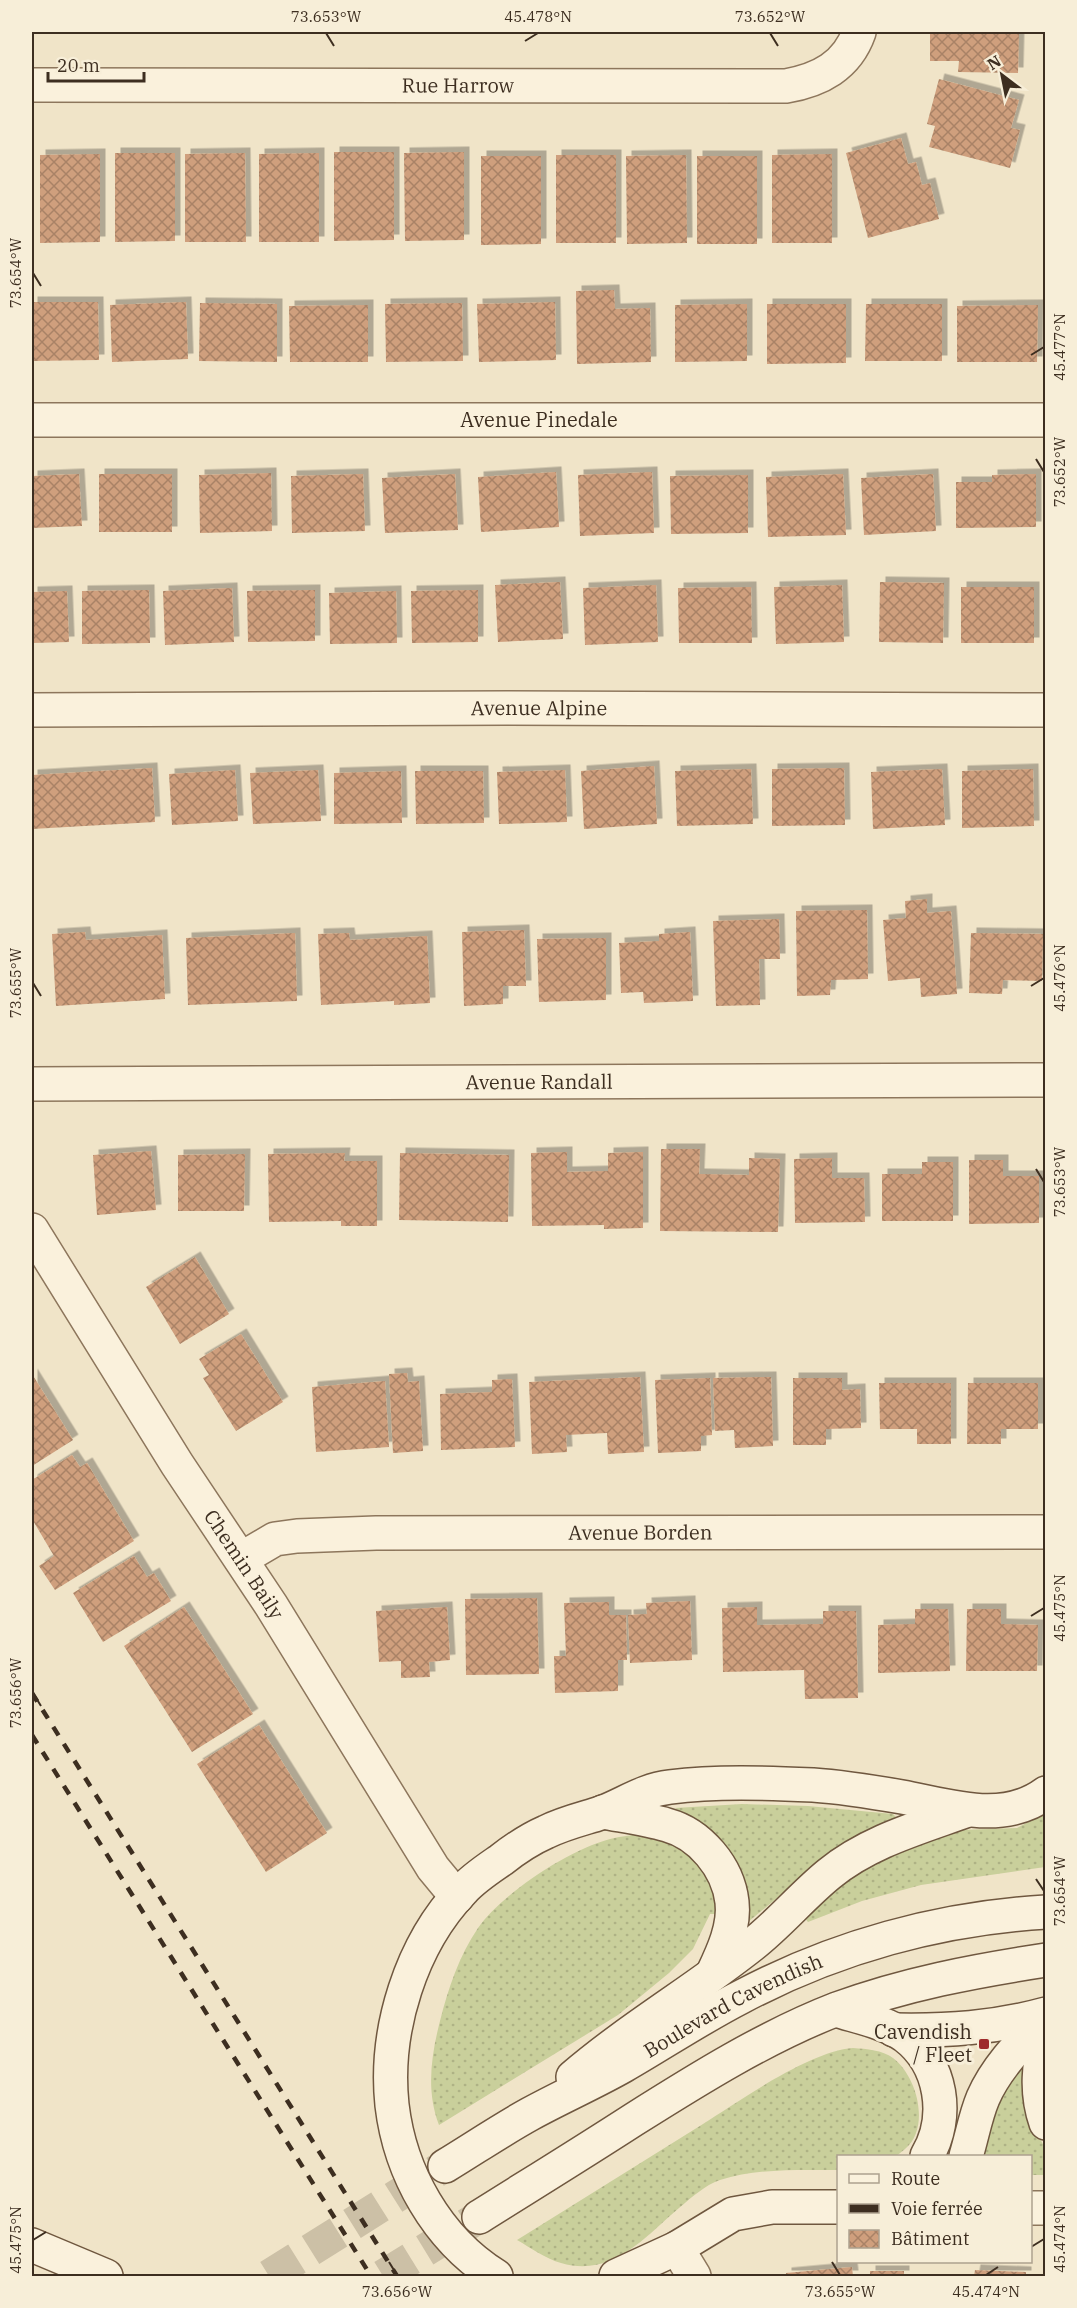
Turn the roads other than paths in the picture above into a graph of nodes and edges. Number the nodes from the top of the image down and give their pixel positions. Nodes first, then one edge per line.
1 (859, 32) edge
2 (32, 85) edge
3 (32, 420) edge
4 (1046, 420) edge
5 (32, 710) edge
6 (1046, 710) edge
7 (1046, 1080) edge
8 (32, 1084) edge
9 (32, 1230) edge
10 (1046, 1532) edge
11 (241, 1559) junction
12 (1046, 1793) edge
13 (964, 1811) junction
14 (603, 1812) junction
15 (457, 1897) junction
16 (1046, 1912) edge
17 (1046, 1960) edge
18 (713, 1973) junction
19 (836, 2010) junction
20 (1046, 2016) edge
21 (894, 2030) junction
22 (1046, 2033) edge
23 (529, 2115) junction
24 (1046, 2123) edge
25 (928, 2155) edge
26 (967, 2155) edge
27 (445, 2166) tunnel mouth
28 (837, 2207) edge
29 (479, 2217) tunnel mouth
30 (32, 2245) edge
31 (677, 2248) junction
32 (694, 2276) edge
33 (106, 2277) edge
34 (496, 2277) edge
35 (616, 2277) edge

1 - 2 street, Rue Harrow
3 - 4 street, Avenue Pinedale
5 - 6 street, Avenue Alpine
7 - 8 street, Avenue Randall
9 - 11 street, Chemin Baily
10 - 11 street, Avenue Borden
11 - 15 street, Chemin Baily
12 - 13 street
13 - 14 street
13 - 18 street
14 - 15 street
14 - 18 street
15 - 34 street
16 - 23 street, Boulevard Cavendish
17 - 19 street
18 - 23 street
19 - 21 street
19 - 29 street
20 - 21 street
20 - 26 street
21 - 25 street
22 - 24 street
23 - 27 street, Boulevard Cavendish
28 - 31 street
30 - 33 street
31 - 32 street
31 - 35 street

